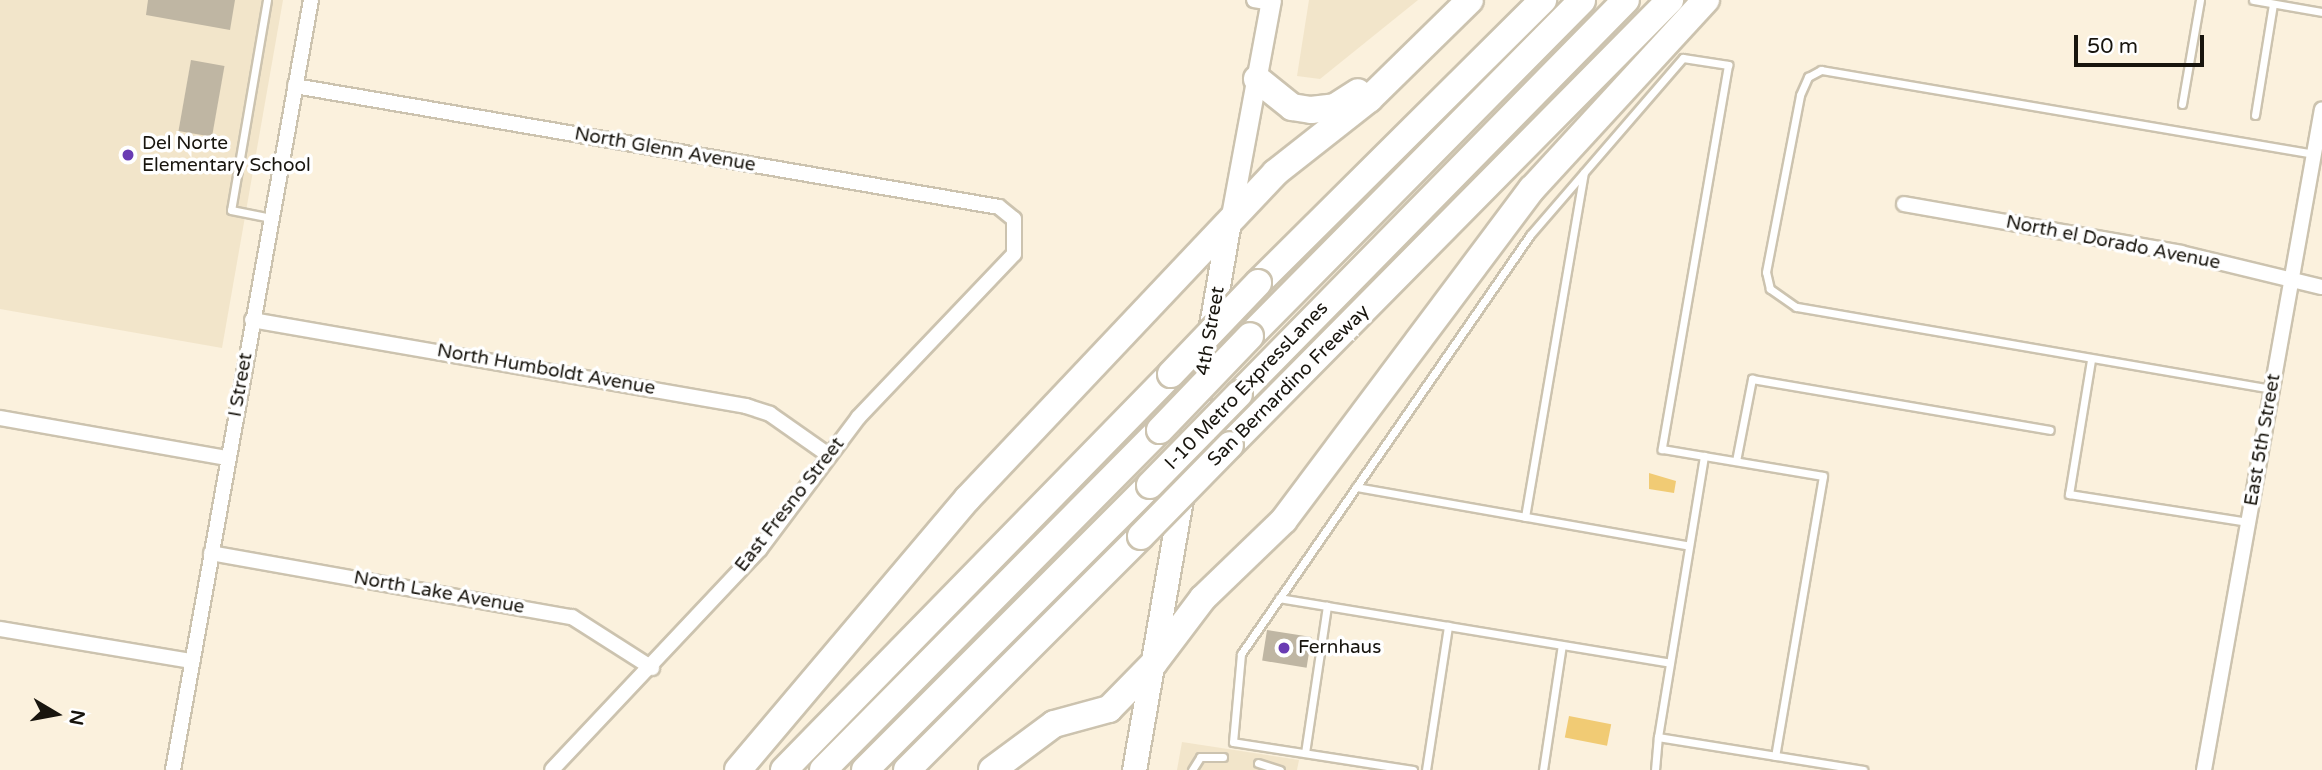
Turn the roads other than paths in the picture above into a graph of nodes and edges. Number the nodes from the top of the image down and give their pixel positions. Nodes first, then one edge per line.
1 (267, 0) edge
2 (311, 0) edge
3 (1470, 0) edge
4 (1543, 0) edge
5 (1582, 0) edge
6 (1626, 0) edge
7 (1670, 0) edge
8 (1706, 0) edge
9 (2200, 0) edge
10 (2253, 0) edge
11 (1265, 1) edge
12 (2273, 4) junction
13 (2322, 12) edge
14 (1402, 61) junction
15 (1257, 79) junction
16 (295, 86) junction
17 (2182, 104) dead end
18 (2322, 109) edge
19 (2255, 115) dead end
20 (2314, 154) junction
21 (1584, 172) junction
22 (1904, 204) dead end
23 (271, 218) junction
24 (1229, 222) junction
25 (1018, 236) joint
26 (2291, 281) junction
27 (2322, 287) edge
28 (252, 320) junction
29 (2091, 360) junction
30 (2272, 389) junction
31 (0, 418) edge
32 (2050, 430) dead end
33 (827, 454) junction
34 (1703, 456) junction
35 (228, 458) junction
36 (1736, 461) junction
37 (1356, 487) junction
38 (1525, 517) junction
39 (2248, 522) junction
40 (1689, 546) junction
41 (211, 554) junction
42 (1279, 598) junction
43 (1327, 606) junction
44 (1448, 626) junction
45 (0, 629) edge
46 (1562, 645) junction
47 (192, 662) junction
48 (1154, 663) junction
49 (1670, 663) junction
50 (652, 668) junction
51 (1658, 737) junction
52 (1305, 753) junction
53 (1776, 756) junction
54 (1223, 757) dead end
55 (1258, 763) dead end
56 (173, 770) edge
57 (552, 770) edge
58 (738, 770) edge
59 (784, 770) edge
60 (823, 770) edge
61 (864, 770) edge
62 (907, 770) edge
63 (992, 770) edge
64 (1134, 770) edge
65 (1192, 770) edge
66 (1280, 770) edge
67 (1413, 770) edge
68 (1426, 770) edge
69 (1543, 770) edge
70 (1655, 770) edge
71 (1863, 770) edge
72 (2204, 770) edge

1 - 23 lane
2 - 16 street, I Street
3 - 14 highway
4 - 59 highway, bridge
5 - 60 highway, I-10 Metro ExpressLanes, bridge
6 - 61 highway, I-10 Metro ExpressLanes, bridge
7 - 62 highway, San Bernardino Freeway, bridge
8 - 48 highway
9 - 17 lane
10 - 12 lane
11 - 15 main road, 4th Street
12 - 13 lane
12 - 19 lane
14 - 15 highway
14 - 24 highway
15 - 24 main road, 4th Street
16 - 23 street, I Street
16 - 25 street, North Glenn Avenue
18 - 20 street, East 5th Street
20 - 26 street, East 5th Street
20 - 29 lane
21 - 34 lane
21 - 37 lane
21 - 38 lane
22 - 26 street, North el Dorado Avenue
23 - 28 street, I Street
24 - 48 main road, 4th Street
24 - 58 highway
25 - 33 street, East Fresno Street
26 - 27 street, North el Dorado Avenue
26 - 30 street, East 5th Street
28 - 33 street, North Humboldt Avenue
28 - 35 street, I Street
29 - 30 lane
29 - 39 lane
30 - 39 street, East 5th Street
31 - 35 street
32 - 36 lane
33 - 50 street, East Fresno Street
34 - 36 lane
34 - 40 lane
35 - 41 street, I Street
36 - 53 lane
37 - 38 lane
37 - 42 lane
38 - 40 lane
39 - 72 street, East 5th Street
40 - 49 lane
41 - 47 street, I Street
41 - 50 street, North Lake Avenue
42 - 43 lane
42 - 52 lane
43 - 44 lane
43 - 52 lane
44 - 46 lane
44 - 68 lane
45 - 47 street
46 - 49 lane
46 - 69 lane
47 - 56 street, I Street
48 - 63 highway
48 - 64 main road, 4th Street
49 - 51 lane
50 - 57 street, East Fresno Street
51 - 53 lane
51 - 70 lane
52 - 67 lane
53 - 71 lane
54 - 65 lane
55 - 66 lane

